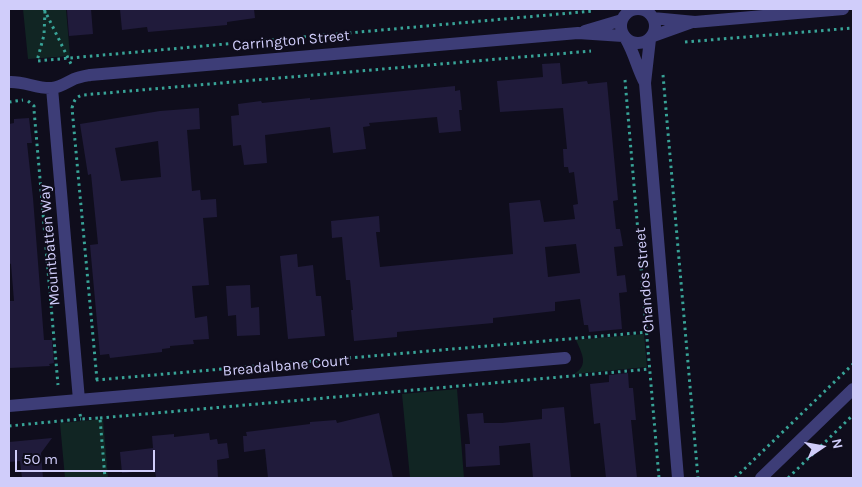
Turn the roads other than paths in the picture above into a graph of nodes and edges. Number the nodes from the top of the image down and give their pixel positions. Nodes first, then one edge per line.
1 (843, 9) edge
2 (650, 14) edge
3 (625, 15) edge
4 (695, 22) junction
5 (578, 33) junction
6 (625, 37) junction
7 (651, 37) junction
8 (9, 82) edge
9 (645, 83) junction
10 (52, 88) junction
11 (565, 358) dead end
12 (853, 389) edge
13 (79, 400) junction
14 (9, 406) edge
15 (679, 477) edge
16 (761, 478) edge

1 - 4 street
2 - 3 street
2 - 4 street
2 - 7 street
3 - 5 street
3 - 6 street
4 - 7 street
5 - 6 street
5 - 10 street, Carrington Street
6 - 7 street
6 - 9 street
7 - 9 street
8 - 10 street
9 - 15 street, Chandos Street
10 - 13 street, Mountbatten Way
11 - 13 street, Breadalbane Court
12 - 16 street
13 - 14 street, Breadalbane Court

